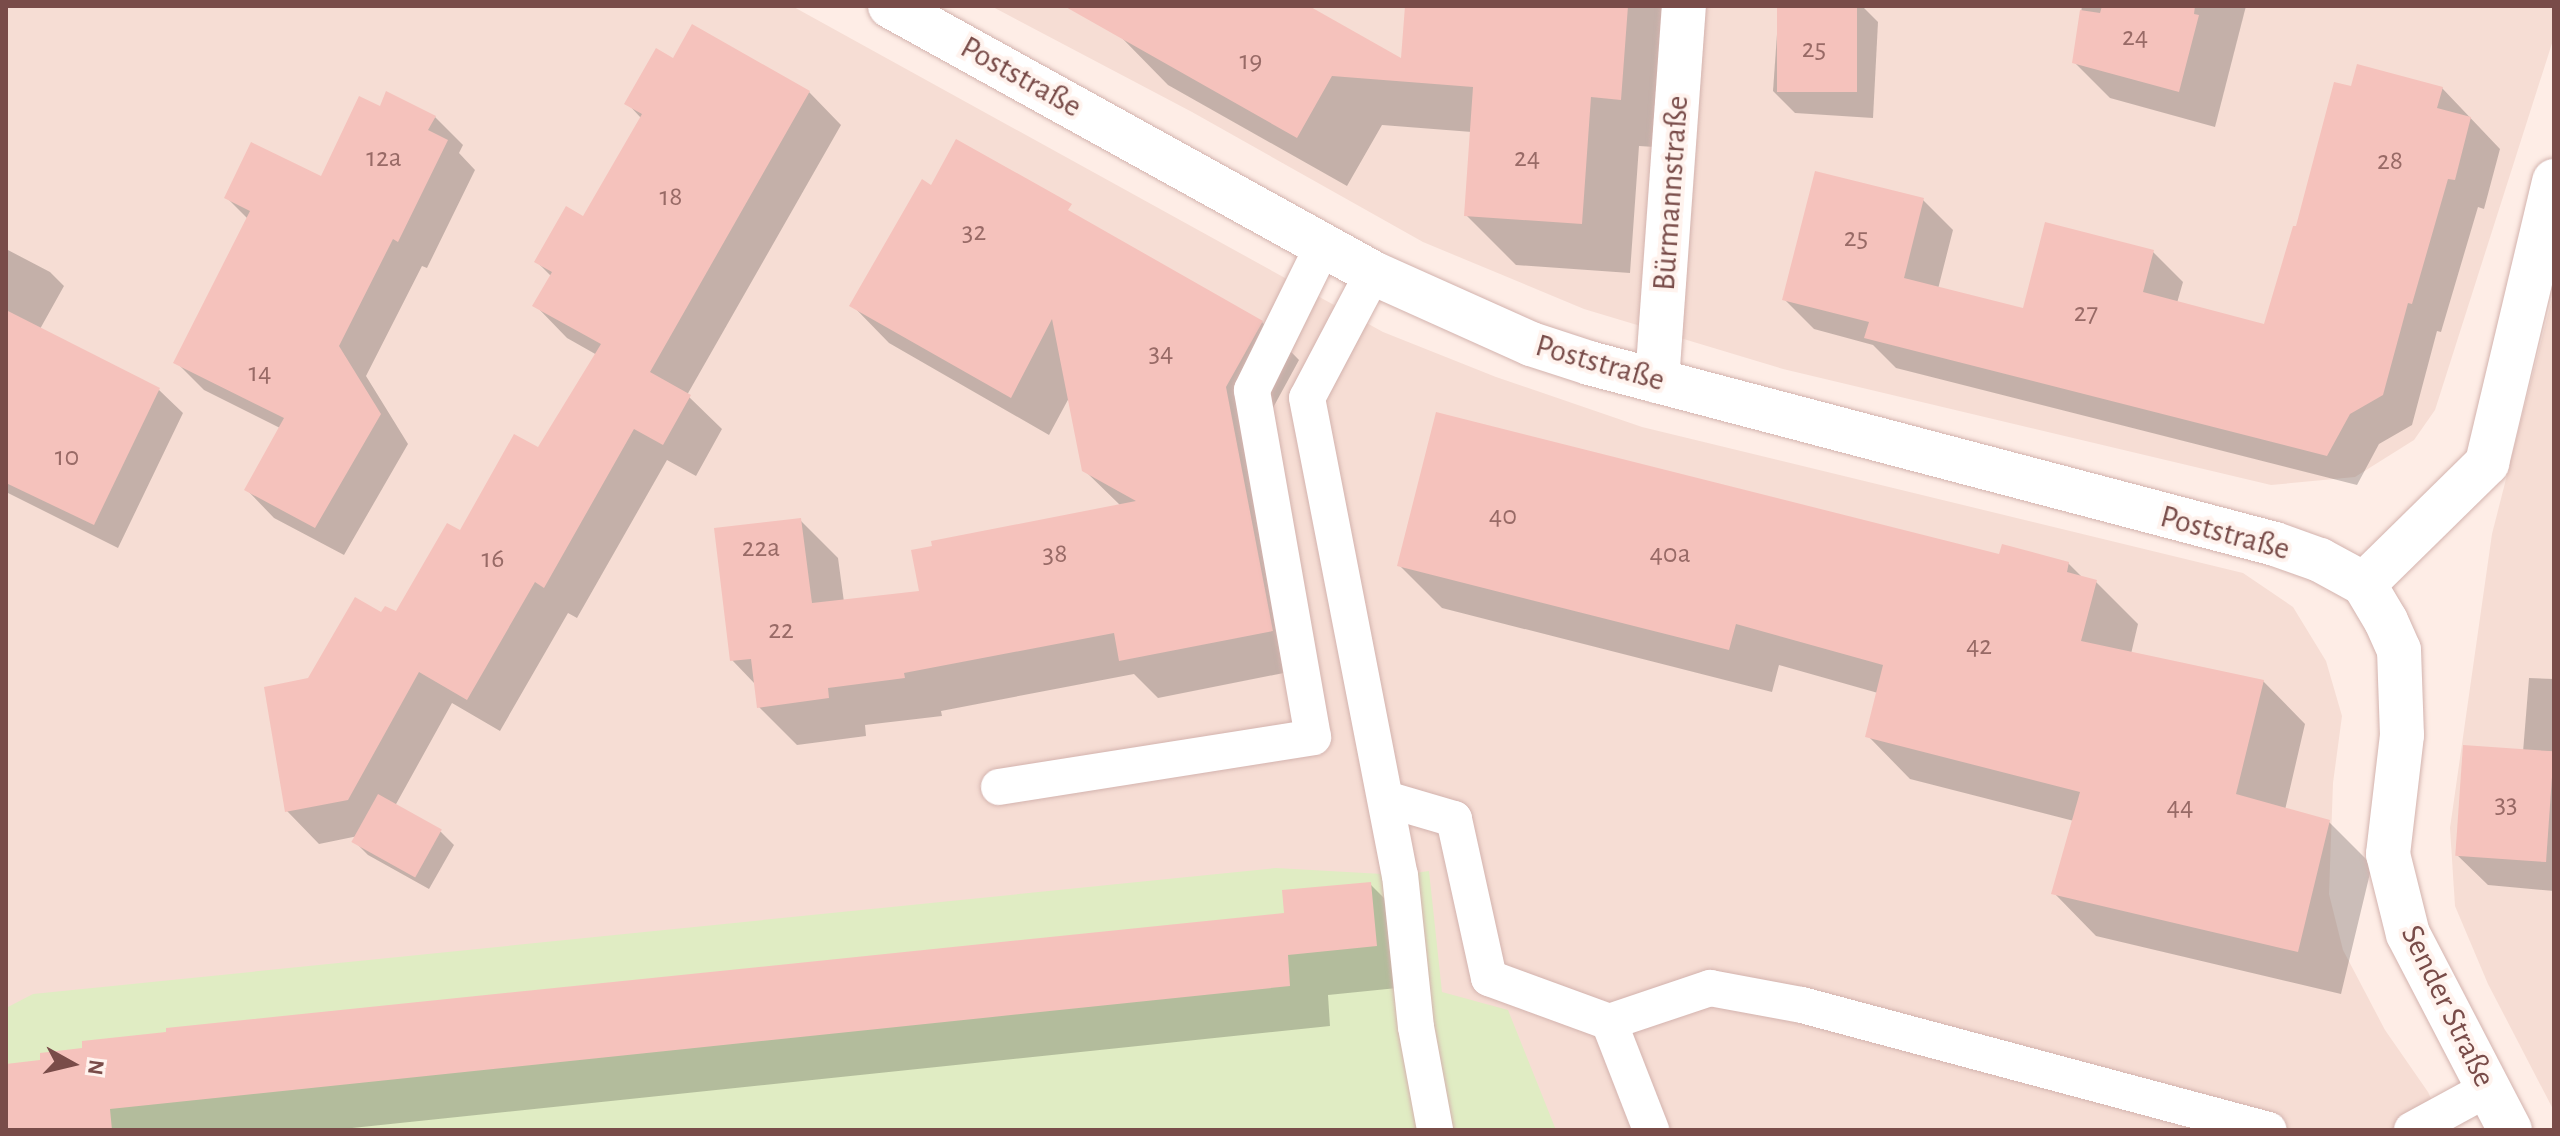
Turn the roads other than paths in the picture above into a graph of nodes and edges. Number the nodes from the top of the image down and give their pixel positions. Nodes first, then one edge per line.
1 (890, 6) edge
2 (1684, 6) edge
3 (2554, 181) edge
4 (1323, 246) junction
5 (1373, 273) junction
6 (1657, 381) junction
7 (2364, 584) junction
8 (999, 787) dead end
9 (1386, 799) junction
10 (1609, 1022) junction
11 (2489, 1088) junction
12 (1435, 1130) edge
13 (1651, 1130) edge
14 (2269, 1130) edge
15 (2412, 1130) edge
16 (2510, 1130) edge

1 - 4 street, Poststraße
2 - 6 street, Bürmannstraße
3 - 7 street
4 - 5 street, Poststraße
4 - 8 lane
5 - 6 street, Poststraße
5 - 9 lane
6 - 7 street, Poststraße
7 - 11 street, Sender Straße
9 - 10 lane
9 - 12 lane
10 - 13 lane
10 - 14 lane
11 - 15 lane
11 - 16 street, Sender Straße

